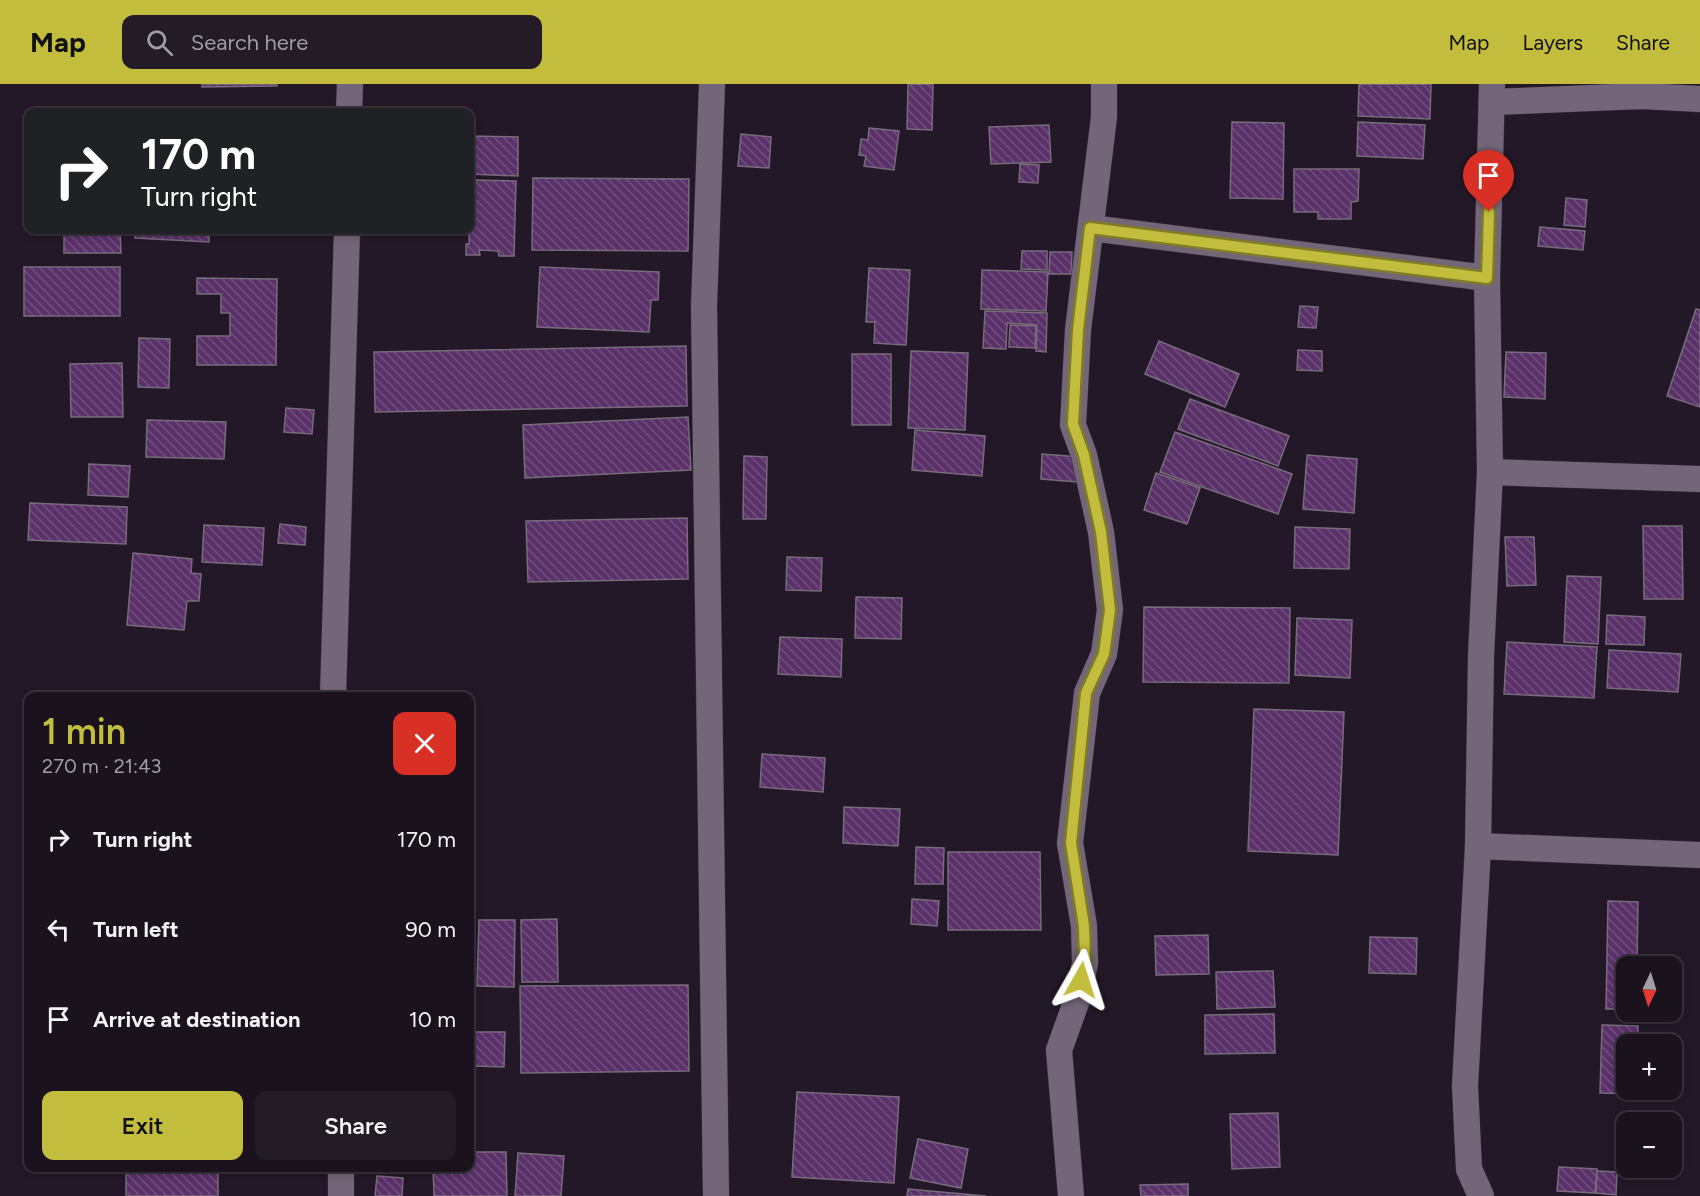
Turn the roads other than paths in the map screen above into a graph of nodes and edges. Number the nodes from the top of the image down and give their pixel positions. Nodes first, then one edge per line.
1 (350, 84) edge
2 (712, 84) edge
3 (1104, 84) edge
4 (1492, 93) edge
5 (1700, 99) edge
6 (349, 108) edge
7 (1090, 228) junction
8 (347, 234) edge
9 (1487, 278) junction
10 (1490, 472) junction
11 (1700, 479) edge
12 (333, 692) edge
13 (1478, 846) junction
14 (1700, 855) edge
15 (340, 1172) edge
16 (341, 1196) edge
17 (716, 1196) edge
18 (1071, 1196) edge
19 (1481, 1196) edge

1 - 6 street
2 - 17 street
3 - 7 street
4 - 5 street
4 - 9 street
7 - 9 street
7 - 18 street
8 - 12 street
9 - 10 street
10 - 11 street
10 - 13 street
13 - 14 street
13 - 19 street
15 - 16 street

